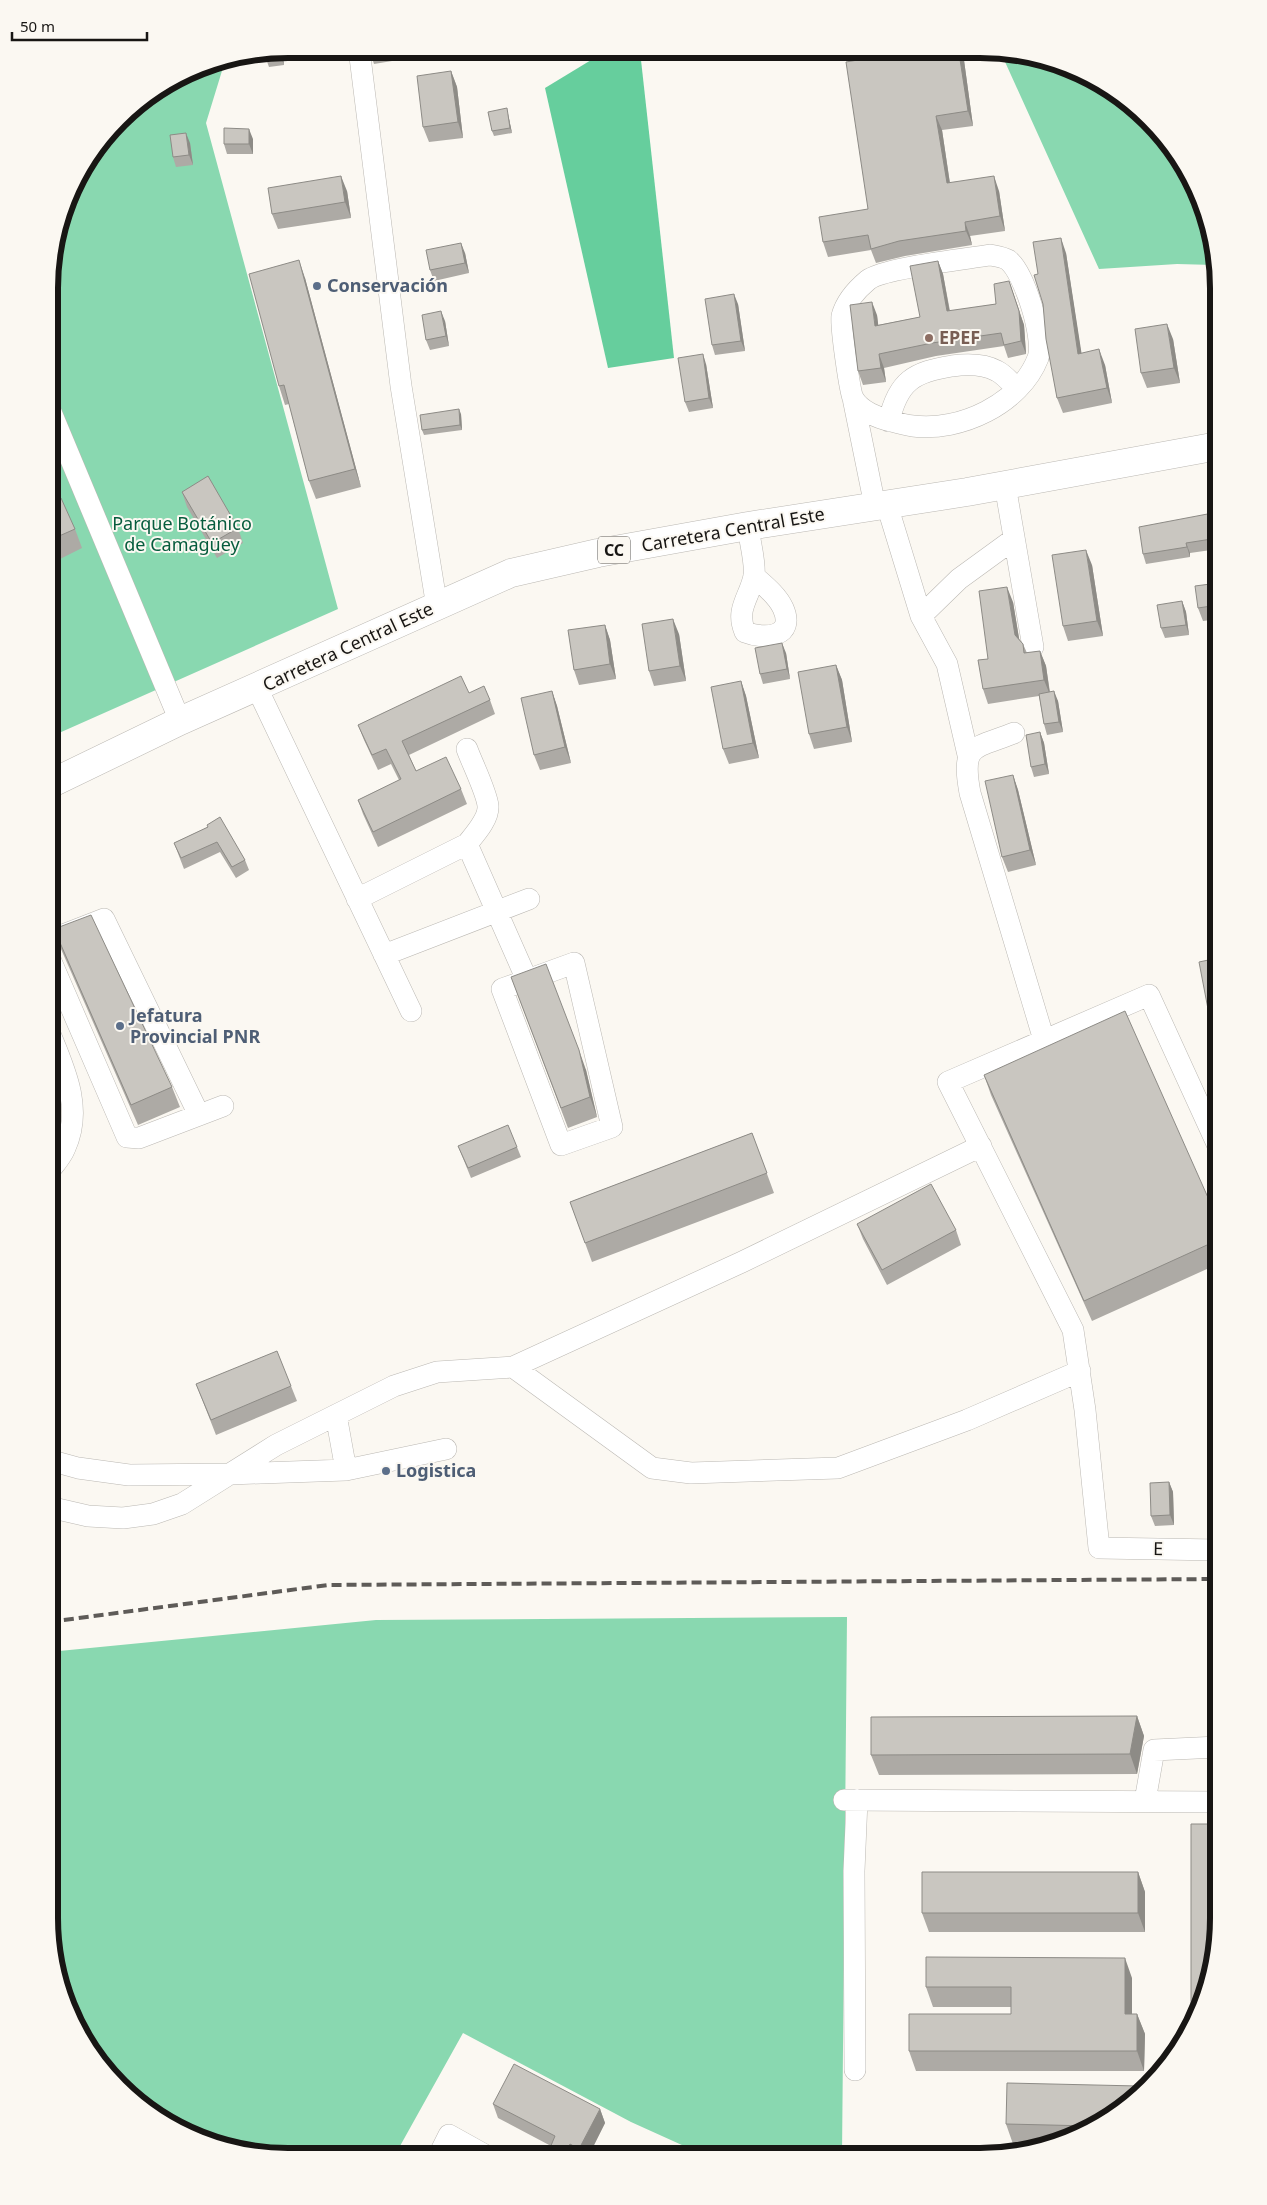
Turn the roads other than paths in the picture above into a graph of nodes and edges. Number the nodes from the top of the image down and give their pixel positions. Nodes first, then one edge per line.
1 (360, 58) edge
2 (1017, 389) junction
3 (853, 398) junction
4 (889, 421) junction
5 (58, 429) edge
6 (1210, 447) edge
7 (1005, 485) junction
8 (881, 506) junction
9 (748, 526) junction
10 (1014, 539) junction
11 (754, 576) dead end
12 (437, 607) junction
13 (921, 616) junction
14 (1033, 647) dead end
15 (257, 688) junction
16 (180, 721) junction
17 (1014, 733) dead end
18 (468, 749) dead end
19 (968, 755) junction
20 (58, 780) edge
21 (468, 844) junction
22 (529, 899) dead end
23 (358, 900) junction
24 (497, 912) junction
25 (58, 937) edge
26 (384, 955) junction
27 (58, 977) edge
28 (528, 980) junction
29 (411, 1011) dead end
30 (1044, 1040) junction
31 (58, 1054) edge
32 (223, 1106) dead end
33 (199, 1115) junction
34 (1210, 1128) edge
35 (981, 1146) junction
36 (58, 1158) edge
37 (513, 1367) junction
38 (1080, 1371) junction
39 (336, 1415) junction
40 (446, 1449) dead end
41 (58, 1462) edge
42 (346, 1470) junction
43 (230, 1474) junction
44 (58, 1510) edge
45 (1210, 1550) edge
46 (1210, 1747) edge
47 (1145, 1801) junction
48 (1210, 1802) edge
49 (855, 2070) dead end
50 (442, 2148) edge
51 (472, 2148) edge

1 - 12 street
2 - 3 street
2 - 4 street
2 - 4 street
3 - 4 street
3 - 8 street
5 - 16 street
6 - 7 main road, Carretera Central Este / CC
7 - 8 main road, Carretera Central Este / CC
7 - 10 street
8 - 9 main road, Carretera Central Este / CC
8 - 13 street
9 - 11 street
9 - 12 main road, Carretera Central Este / CC
10 - 13 street
10 - 14 street
12 - 15 main road, Carretera Central Este / CC
13 - 19 street
15 - 16 main road, Carretera Central Este / CC
15 - 23 street
16 - 20 main road, Carretera Central Este / CC
17 - 19 street
18 - 21 street
19 - 30 street
21 - 23 street
21 - 24 street
22 - 24 street
23 - 26 street
24 - 26 street
24 - 28 street
25 - 33 street
26 - 29 street
27 - 33 street
28 - 28 street
30 - 34 street
30 - 35 street
31 - 36 street
32 - 33 street
35 - 37 street
35 - 38 street
37 - 38 street
37 - 39 street
38 - 45 street, E
39 - 42 street
39 - 43 street
40 - 42 street
41 - 43 street
42 - 43 street
43 - 44 street
46 - 47 street
47 - 48 street
47 - 49 street
50 - 51 street

